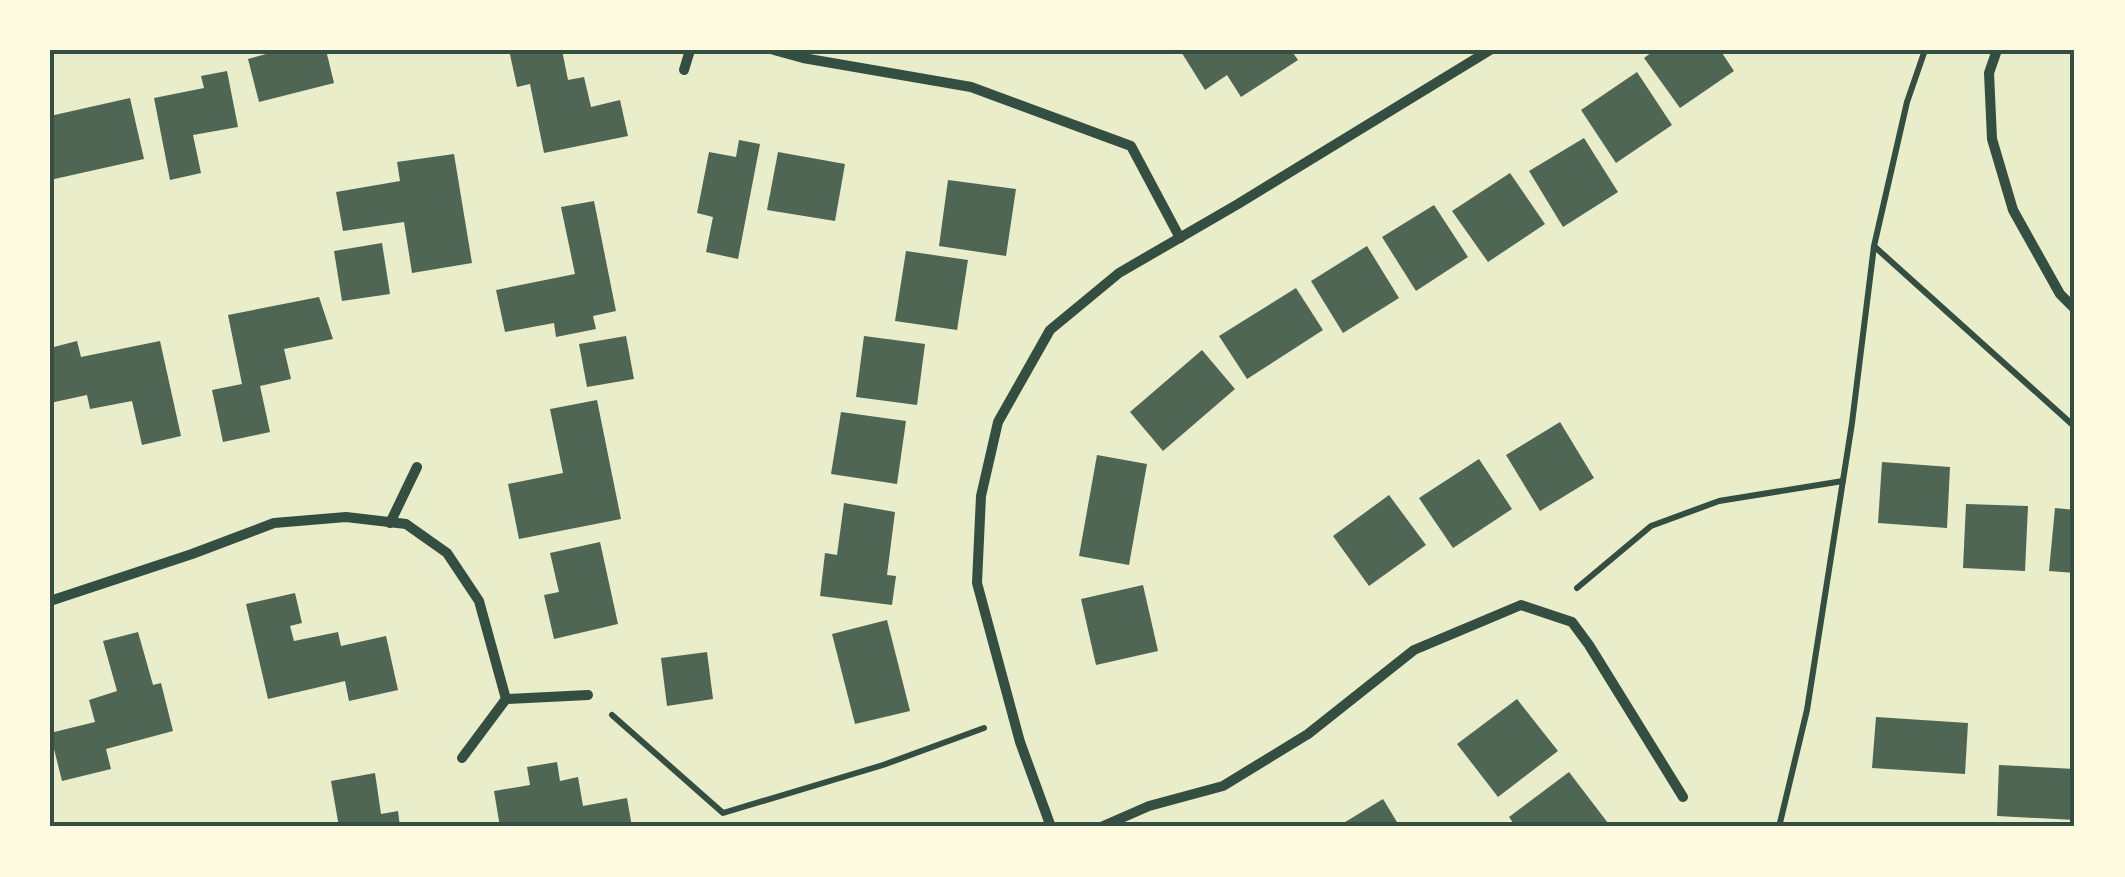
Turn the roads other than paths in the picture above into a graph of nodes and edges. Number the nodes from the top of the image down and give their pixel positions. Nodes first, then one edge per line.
1 (690, 50) edge
2 (774, 50) edge
3 (1490, 50) edge
4 (1996, 50) edge
5 (684, 70) dead end
6 (1180, 238) junction
7 (2075, 309) edge
8 (417, 467) dead end
9 (390, 522) junction
10 (50, 600) edge
11 (588, 694) road end
12 (506, 699) junction
13 (462, 758) dead end
14 (1683, 796) dead end
15 (1051, 827) edge
16 (1101, 827) edge

1 - 5 street
2 - 6 street
3 - 6 street
4 - 7 street
6 - 15 street
8 - 9 street
9 - 10 street
9 - 12 street
11 - 12 street
12 - 13 street
14 - 16 street

